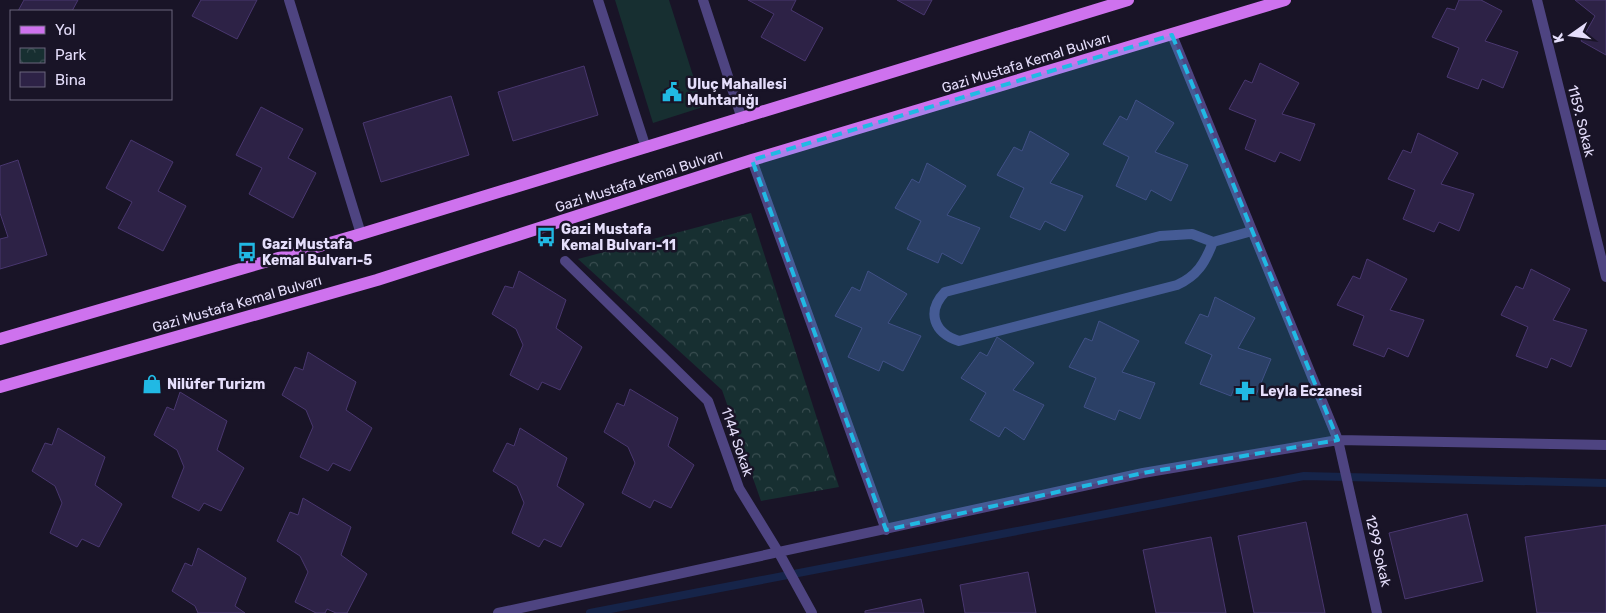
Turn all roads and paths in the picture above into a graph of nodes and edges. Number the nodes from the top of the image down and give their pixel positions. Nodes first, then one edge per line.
1 (289, 0) edge
2 (598, 0) edge
3 (703, 0) edge
4 (1128, 0) edge
5 (1285, 0) edge
6 (1537, 0) edge
7 (1172, 35) junction
8 (742, 119) junction
9 (646, 148) junction
10 (752, 160) junction
11 (1252, 230) junction
12 (362, 234) junction
13 (1213, 242) junction
14 (565, 261) dead end
15 (1606, 277) edge
16 (0, 339) edge
17 (0, 387) edge
18 (1338, 440) junction
19 (1606, 444) edge
20 (886, 530) junction
21 (779, 553) junction
22 (498, 613) edge
23 (812, 613) edge
24 (1378, 613) edge

1 - 12 street
2 - 9 street
3 - 8 street
4 - 8 main road, Gazi Mustafa Kemal Bulvarı
5 - 7 main road, Gazi Mustafa Kemal Bulvarı
6 - 15 street, 1159. Sokak
7 - 10 main road, Gazi Mustafa Kemal Bulvarı
7 - 11 street, 1299 Sokak
8 - 9 main road, Gazi Mustafa Kemal Bulvarı
9 - 12 main road, Gazi Mustafa Kemal Bulvarı
10 - 17 main road, Gazi Mustafa Kemal Bulvarı
10 - 20 street
11 - 13 street
11 - 18 street, 1299 Sokak
12 - 16 main road, Gazi Mustafa Kemal Bulvarı
13 - 13 street
14 - 21 street, 1144 Sokak
18 - 19 street
18 - 20 street
18 - 24 street, 1299 Sokak
20 - 21 street
21 - 22 street
21 - 23 street, 1144 Sokak

